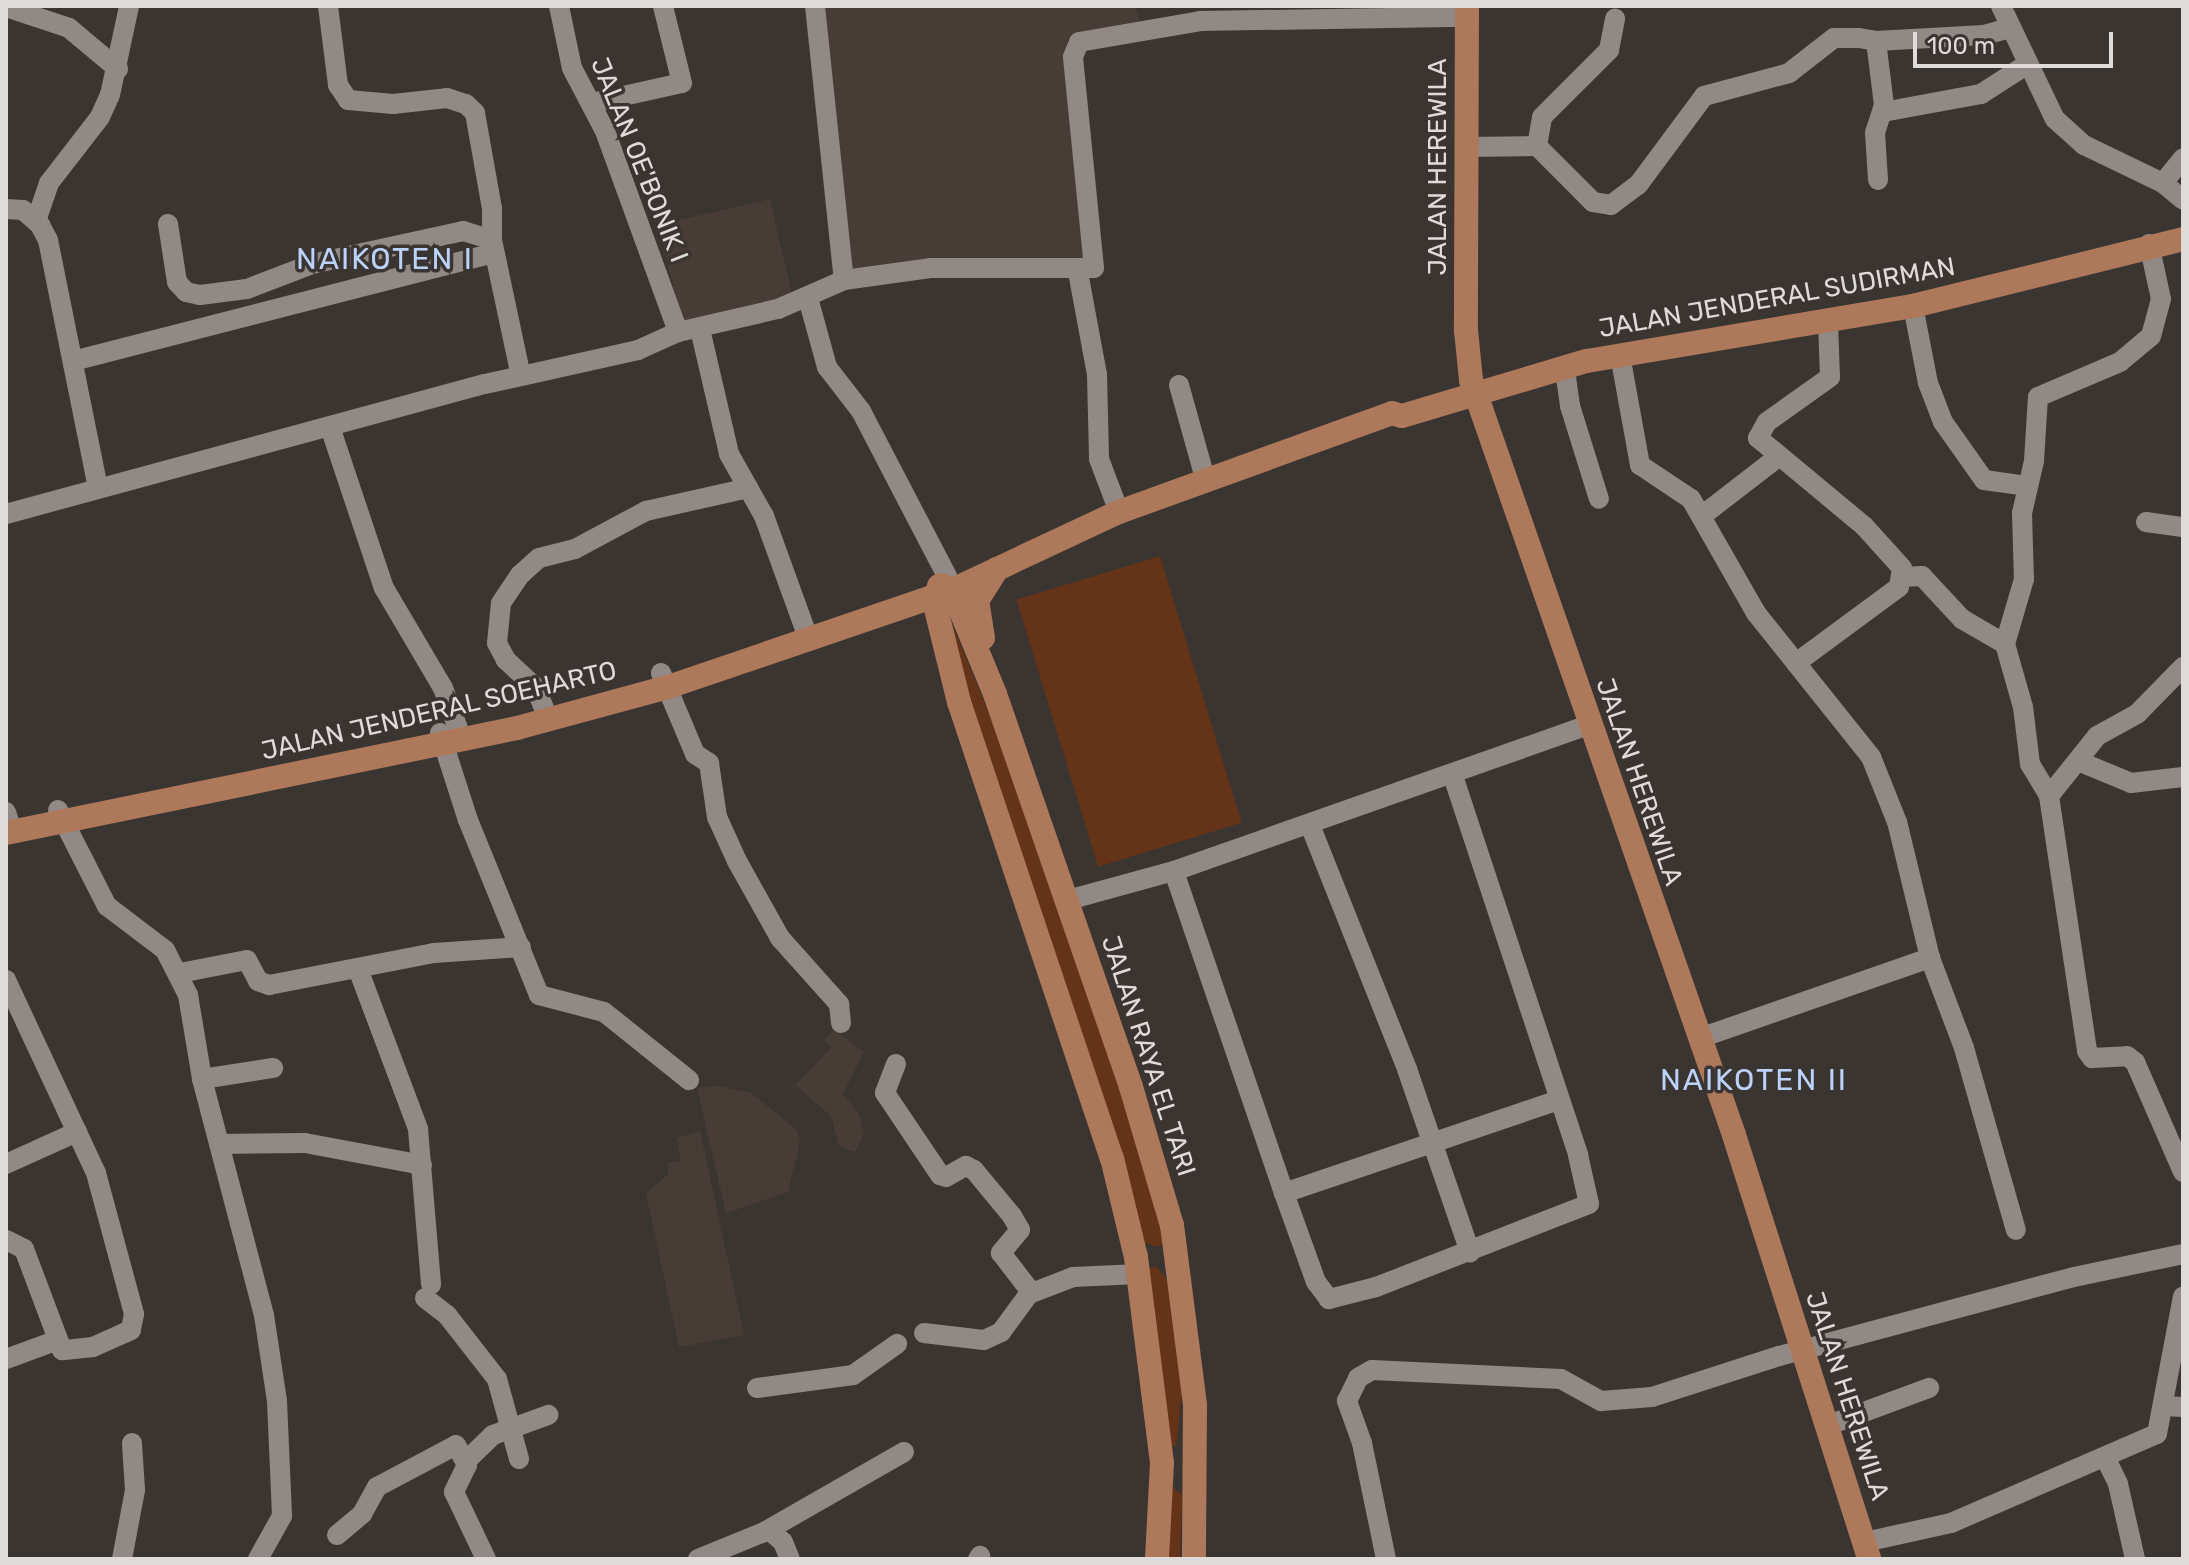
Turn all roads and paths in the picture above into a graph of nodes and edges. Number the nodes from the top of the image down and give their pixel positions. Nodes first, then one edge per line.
1 (129, 6) edge
2 (328, 6) edge
3 (559, 6) edge
4 (663, 6) edge
5 (815, 6) edge
6 (2001, 6) edge
7 (6, 7) edge
8 (1466, 12) edge
9 (1198, 14) edge
10 (1615, 19) dead end
11 (2010, 28) junction
12 (1876, 41) junction
13 (2026, 65) junction
14 (118, 69) junction
15 (592, 103) junction
16 (1883, 112) junction
17 (1537, 146) junction
18 (1466, 147) junction
19 (2183, 158) edge
20 (1878, 180) dead end
21 (2163, 183) junction
22 (2183, 200) edge
23 (6, 209) edge
24 (36, 221) junction
25 (168, 224) dead end
26 (2183, 239) edge
27 (2149, 244) junction
28 (400, 245) junction
29 (493, 246) junction
30 (312, 264) junction
31 (1078, 272) junction
32 (407, 275) junction
33 (844, 280) junction
34 (200, 295) junction
35 (320, 297) junction
36 (808, 298) junction
37 (1913, 306) junction
38 (1828, 323) junction
39 (206, 326) junction
40 (700, 329) junction
41 (678, 332) junction
42 (1620, 355) junction
43 (73, 361) junction
44 (1576, 365) junction
45 (521, 376) junction
46 (1179, 385) dead end
47 (1472, 386) junction
48 (1392, 413) joint
49 (330, 427) junction
50 (1778, 457) junction
51 (1206, 482) junction
52 (2027, 486) junction
53 (98, 487) junction
54 (748, 488) junction
55 (1599, 499) dead end
56 (1119, 512) junction
57 (6, 514) edge
58 (1703, 515) junction
59 (2146, 522) dead end
60 (2183, 527) edge
61 (994, 561) junction
62 (1903, 577) junction
63 (943, 587) junction
64 (901, 600) junction
65 (805, 629) junction
66 (2005, 644) junction
67 (1796, 663) junction
68 (2183, 667) edge
69 (664, 680) junction
70 (995, 694) junction
71 (959, 702) junction
72 (544, 708) junction
73 (1591, 724) junction
74 (451, 736) junction
75 (2078, 761) junction
76 (1453, 776) junction
77 (2183, 777) edge
78 (2049, 796) junction
79 (59, 816) junction
80 (7, 822) edge
81 (1310, 825) junction
82 (1174, 871) junction
83 (1068, 900) junction
84 (521, 947) junction
85 (1930, 958) junction
86 (358, 969) junction
87 (180, 973) junction
88 (6, 980) edge
89 (841, 1023) dead end
90 (1700, 1038) junction
91 (896, 1064) dead end
92 (273, 1068) dead end
93 (202, 1079) junction
94 (689, 1080) dead end
95 (1559, 1100) junction
96 (77, 1132) junction
97 (1431, 1141) junction
98 (220, 1144) junction
99 (6, 1164) edge
100 (422, 1165) junction
101 (2183, 1172) edge
102 (1284, 1193) junction
103 (2016, 1230) dead end
104 (6, 1240) edge
105 (1178, 1248) junction
106 (1470, 1252) junction
107 (2183, 1254) edge
108 (1138, 1266) junction
109 (1031, 1292) junction
110 (2183, 1296) edge
111 (924, 1333) dead end
112 (55, 1341) junction
113 (897, 1344) dead end
114 (1804, 1352) junction
115 (6, 1359) edge
116 (757, 1388) dead end
117 (1929, 1388) dead end
118 (2173, 1407) edge
119 (548, 1415) dead end
120 (509, 1424) junction
121 (1826, 1426) junction
122 (132, 1443) dead end
123 (904, 1452) dead end
124 (2105, 1457) junction
125 (519, 1459) dead end
126 (467, 1460) junction
127 (1195, 1462) junction
128 (1162, 1463) junction
129 (766, 1531) junction
130 (337, 1535) dead end
131 (1867, 1550) edge
132 (122, 1559) edge
133 (258, 1559) edge
134 (486, 1559) edge
135 (698, 1559) edge
136 (790, 1559) edge
137 (1157, 1559) edge
138 (1194, 1559) edge
139 (1386, 1559) edge
140 (2135, 1559) edge

1 - 14 street
2 - 29 street
3 - 15 street, JALAN OE'BONIK I
4 - 15 street
5 - 33 street
6 - 11 street
7 - 14 street
8 - 9 street
8 - 18 main road, JALAN HEREWILA
9 - 31 street
10 - 17 street
11 - 12 street
11 - 13 street
12 - 16 street
12 - 17 street
13 - 16 street
13 - 21 street
14 - 24 street
15 - 41 street, JALAN OE'BONIK I
16 - 20 street
17 - 18 street
18 - 47 main road, JALAN HEREWILA
19 - 21 street
21 - 22 street
23 - 24 street
24 - 43 street
25 - 34 street
26 - 27 main road, JALAN JENDERAL SUDIRMAN
27 - 37 main road, JALAN JENDERAL SUDIRMAN
27 - 52 street
28 - 29 street
28 - 30 street
28 - 32 street
29 - 32 street
29 - 45 street
30 - 34 street
30 - 35 street
31 - 33 street
31 - 56 street
32 - 35 street
33 - 36 street
34 - 39 street
35 - 39 street
36 - 40 street
36 - 63 street
37 - 38 main road, JALAN JENDERAL SUDIRMAN
37 - 52 street
38 - 42 main road, JALAN JENDERAL SUDIRMAN
38 - 50 street
39 - 43 street
40 - 41 street
40 - 54 street
41 - 45 street
42 - 44 main road, JALAN JENDERAL SUDIRMAN
42 - 58 street
43 - 53 street
44 - 47 main road, JALAN JENDERAL SUDIRMAN
44 - 55 street
45 - 49 street
46 - 51 street
47 - 48 main road, JALAN JENDERAL SUDIRMAN
47 - 73 main road, JALAN HEREWILA
48 - 51 main road, JALAN JENDERAL SOEHARTO
49 - 53 street
49 - 74 street
50 - 58 street
50 - 62 street
51 - 56 main road, JALAN JENDERAL SOEHARTO
52 - 66 street
53 - 57 street
54 - 65 street
54 - 72 street
56 - 61 main road, JALAN JENDERAL SOEHARTO
58 - 67 street
59 - 60 street
61 - 63 main road, JALAN JENDERAL SOEHARTO
61 - 70 main road
62 - 66 street
62 - 67 street
63 - 64 main road, JALAN JENDERAL SOEHARTO
63 - 70 main road, JALAN RAYA EL TARI
63 - 71 main road
64 - 65 main road, JALAN JENDERAL SOEHARTO
64 - 69 main road, JALAN JENDERAL SOEHARTO
64 - 71 main road
65 - 69 main road, JALAN JENDERAL SOEHARTO
66 - 78 street
67 - 85 street
68 - 75 street
69 - 72 main road, JALAN JENDERAL SOEHARTO
69 - 74 main road, JALAN JENDERAL SOEHARTO
69 - 89 street
70 - 83 main road, JALAN RAYA EL TARI
71 - 108 main road
72 - 74 main road, JALAN JENDERAL SOEHARTO
73 - 76 street
73 - 90 main road, JALAN HEREWILA
74 - 79 main road, JALAN JENDERAL SOEHARTO
74 - 84 street
75 - 77 street
75 - 78 street
76 - 81 street
76 - 95 street
78 - 101 street
79 - 80 main road, JALAN JENDERAL SOEHARTO
79 - 87 street
81 - 82 street
81 - 97 street
82 - 83 street
82 - 102 street
83 - 105 main road, JALAN RAYA EL TARI
84 - 86 street
84 - 94 street
85 - 90 street
85 - 103 street
86 - 87 street
86 - 100 street
87 - 93 street
88 - 96 street
90 - 114 main road, JALAN HEREWILA
91 - 109 street
92 - 93 street
93 - 98 street
95 - 97 street
95 - 106 street
96 - 99 street
96 - 112 street
97 - 102 street
97 - 106 street
98 - 100 street
98 - 133 street
100 - 120 street
102 - 106 street
104 - 112 street
105 - 108 main road
105 - 127 main road, JALAN RAYA EL TARI
107 - 114 street
108 - 109 street
108 - 128 main road
109 - 111 street
110 - 118 street
112 - 115 street
113 - 116 street
114 - 121 main road, JALAN HEREWILA
114 - 139 street
117 - 121 street
118 - 124 street
119 - 120 street
120 - 125 street
120 - 126 street
121 - 131 main road, JALAN HEREWILA
122 - 132 street
123 - 129 street
124 - 131 street
124 - 140 street
126 - 130 street
126 - 134 street
127 - 128 main road
127 - 138 main road, JALAN RAYA EL TARI
128 - 137 main road
129 - 135 street
129 - 136 street

